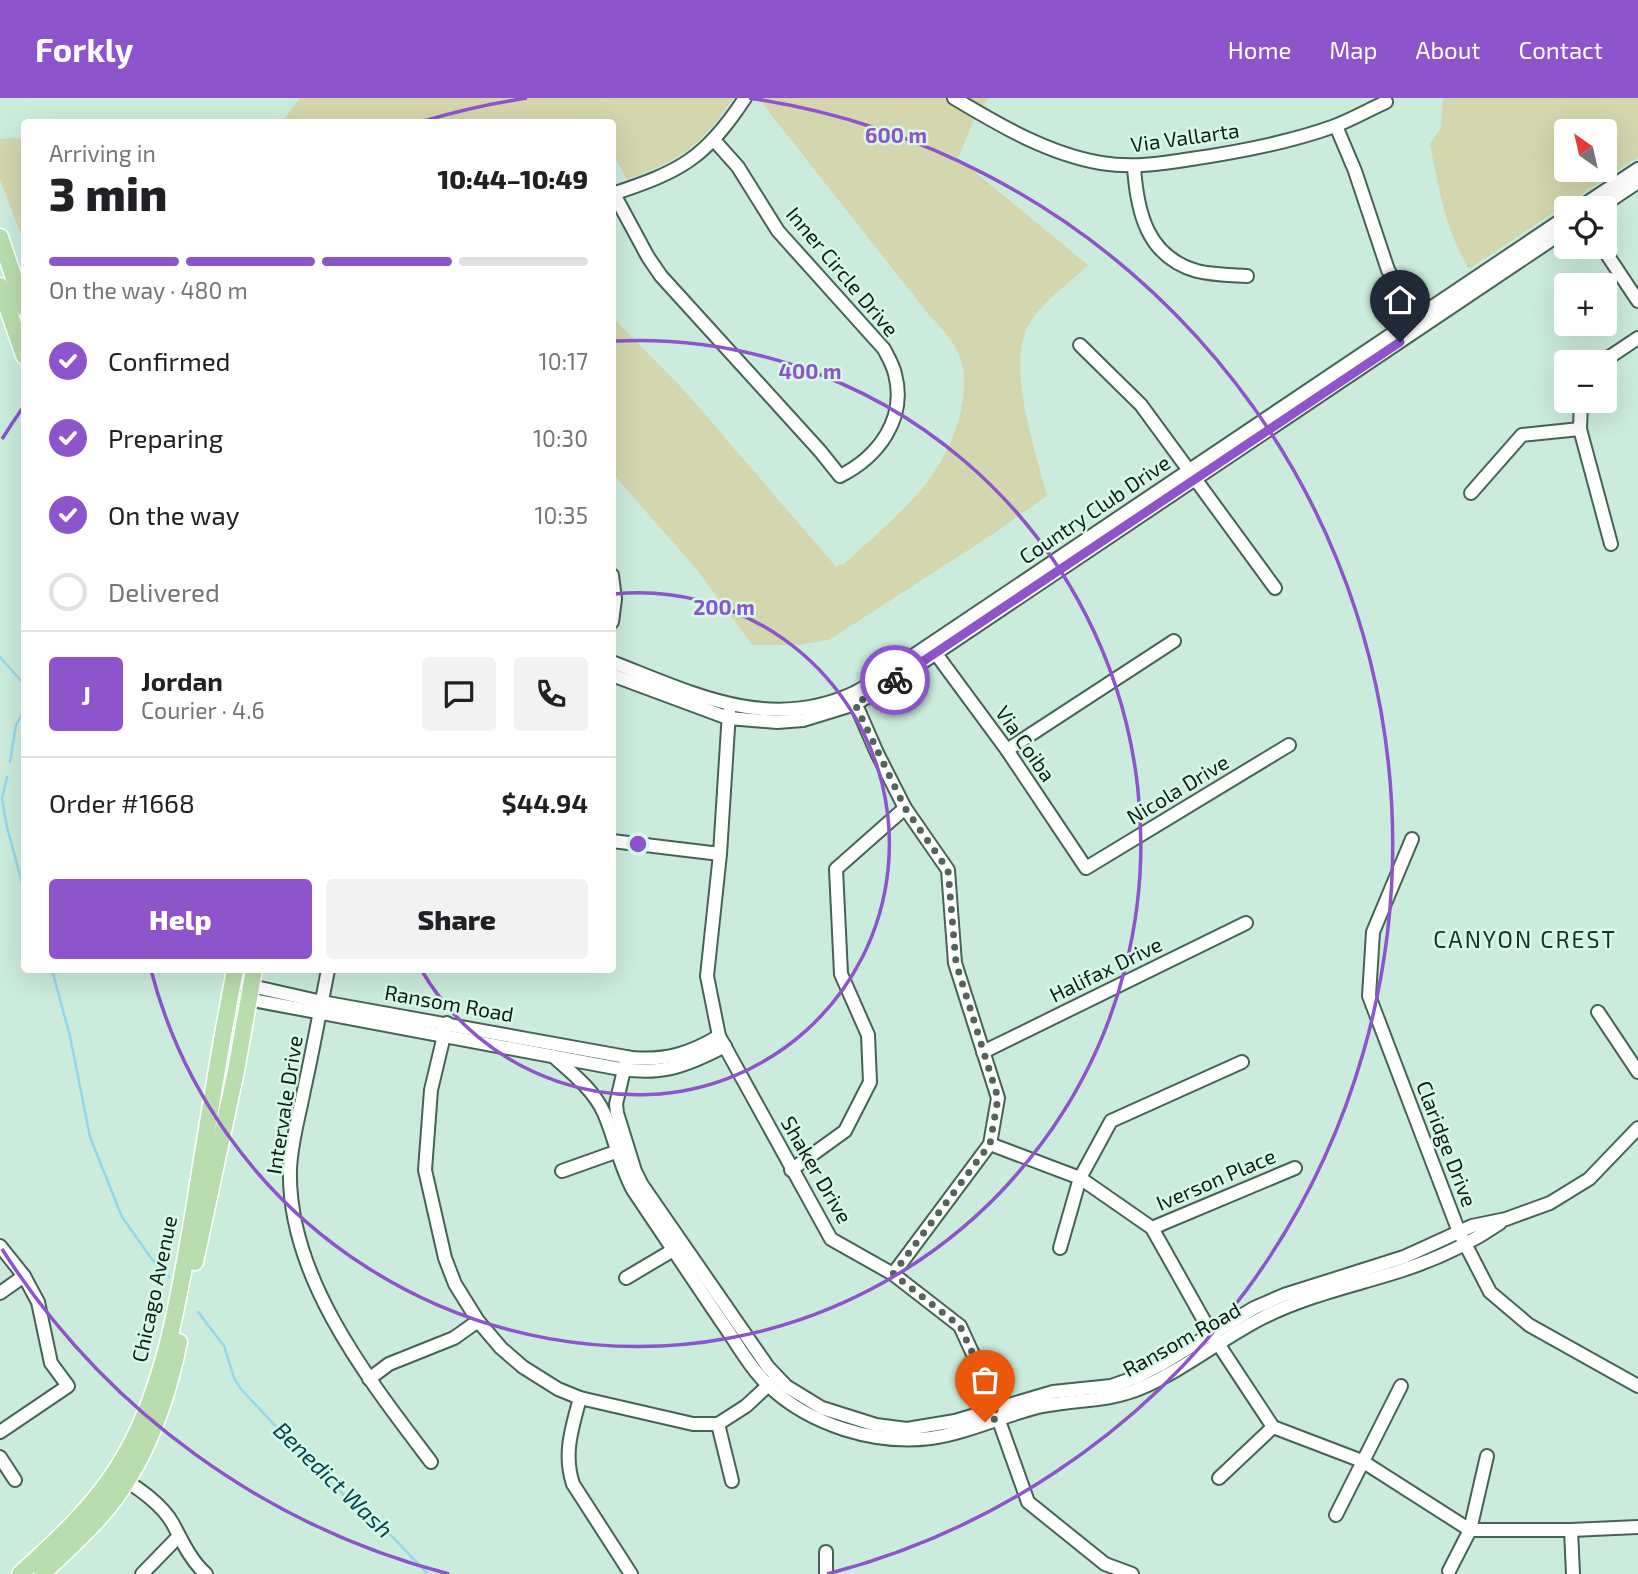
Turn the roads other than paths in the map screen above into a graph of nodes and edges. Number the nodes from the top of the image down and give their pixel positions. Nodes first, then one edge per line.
1 (745, 98) edge
2 (954, 98) edge
3 (1386, 102) dead end
4 (1336, 126) junction
5 (714, 140) junction
6 (1135, 167) junction
7 (1638, 169) edge
8 (1638, 182) edge
9 (616, 193) edge
10 (1597, 196) edge
11 (1617, 196) edge
12 (616, 199) edge
13 (1554, 226) edge
14 (0, 237) edge
15 (1554, 238) edge
16 (1610, 259) edge
17 (1247, 275) dead end
18 (0, 286) edge
19 (21, 299) edge
20 (1638, 302) edge
21 (1420, 322) junction
22 (1638, 338) edge
23 (1080, 345) dead end
24 (21, 347) edge
25 (1617, 352) edge
26 (1581, 413) edge
27 (1580, 429) junction
28 (1191, 474) junction
29 (1471, 493) dead end
30 (1611, 544) dead end
31 (1275, 588) dead end
32 (1174, 641) dead end
33 (932, 649) junction
34 (616, 664) edge
35 (616, 676) edge
36 (853, 699) junction
37 (729, 712) junction
38 (1289, 744) dead end
39 (1007, 750) junction
40 (905, 808) junction
41 (1412, 839) dead end
42 (616, 841) edge
43 (720, 854) junction
44 (1086, 868) joint
45 (1246, 923) dead end
46 (253, 973) edge
47 (327, 973) edge
48 (233, 982) edge
49 (249, 993) junction
50 (321, 1007) junction
51 (1598, 1012) dead end
52 (445, 1029) junction
53 (722, 1041) junction
54 (983, 1052) junction
55 (553, 1056) junction
56 (615, 1061) junction
57 (1242, 1062) dead end
58 (1638, 1072) edge
59 (586, 1086) junction
60 (1638, 1128) edge
61 (990, 1144) junction
62 (623, 1150) junction
63 (1295, 1168) dead end
64 (791, 1170) junction
65 (562, 1171) dead end
66 (1080, 1178) junction
67 (1152, 1228) junction
68 (1462, 1238) junction
69 (0, 1246) edge
70 (679, 1247) junction
71 (1060, 1248) dead end
72 (893, 1274) junction
73 (24, 1276) junction
74 (626, 1278) dead end
75 (0, 1293) edge
76 (478, 1321) junction
77 (1215, 1338) junction
78 (369, 1380) junction
79 (772, 1382) junction
80 (1401, 1386) dead end
81 (1638, 1386) edge
82 (580, 1398) junction
83 (996, 1413) junction
84 (718, 1424) junction
85 (1273, 1427) junction
86 (0, 1432) edge
87 (1487, 1456) dead end
88 (0, 1457) edge
89 (1362, 1461) junction
90 (431, 1462) dead end
91 (121, 1477) junction
92 (1219, 1478) dead end
93 (15, 1480) dead end
94 (732, 1481) dead end
95 (1336, 1515) dead end
96 (1638, 1527) edge
97 (1470, 1530) junction
98 (1571, 1530) junction
99 (178, 1537) junction
100 (826, 1552) dead end
101 (1449, 1571) dead end
102 (20, 1574) edge
103 (42, 1574) edge
104 (142, 1574) edge
105 (206, 1574) edge
106 (631, 1574) edge
107 (826, 1574) edge
108 (1132, 1574) edge
109 (1573, 1574) edge

1 - 5 street
2 - 6 street, Via Vallarta
3 - 4 street, Via Vallarta
4 - 6 street, Via Vallarta
4 - 21 street
5 - 9 street
5 - 12 street, Inner Circle Drive
6 - 17 street
7 - 10 street
8 - 11 street
13 - 21 street, Country Club Drive
14 - 19 main road
15 - 21 street, Country Club Drive
16 - 20 street
18 - 24 main road
21 - 28 street, Country Club Drive
22 - 25 street
23 - 28 street
26 - 27 street
27 - 29 street
27 - 30 street
28 - 31 street
28 - 33 street, Country Club Drive
32 - 39 street
33 - 36 street, Country Club Drive
33 - 39 street, Via Coiba
34 - 37 street, Country Club Drive
35 - 37 street, Country Club Drive
36 - 37 street, Country Club Drive
36 - 40 street
37 - 43 street, Shaker Drive
38 - 44 street, Nicola Drive
39 - 44 street, Via Coiba
40 - 54 street
40 - 64 street
41 - 68 street, Claridge Drive
42 - 43 street
43 - 53 street, Shaker Drive
45 - 54 street, Halifax Drive
46 - 49 main road, Chicago Avenue
47 - 50 street, Intervale Drive
48 - 49 street, Ransom Road
48 - 91 main road, Chicago Avenue
49 - 50 street, Ransom Road
49 - 91 main road, Chicago Avenue
50 - 52 street, Ransom Road
50 - 78 street, Intervale Drive
51 - 58 street
52 - 55 street, Ransom Road
52 - 56 street, Ransom Road
52 - 76 street
53 - 56 street
53 - 64 street, Shaker Drive
54 - 61 street
55 - 56 street, Ransom Road
55 - 59 street, Ransom Road
56 - 59 street
56 - 62 street, Ransom Road
57 - 66 street
59 - 62 street, Ransom Road
60 - 68 street, Ransom Road
61 - 66 street
61 - 72 street
62 - 65 street
62 - 70 street, Ransom Road
63 - 67 street, Iverson Place
64 - 72 street, Shaker Drive
66 - 67 street
66 - 71 street
67 - 77 street
68 - 77 street, Ransom Road
68 - 81 street, Claridge Drive
69 - 73 street
70 - 74 street
70 - 79 street, Ransom Road
72 - 83 street, Shaker Drive
73 - 75 street
73 - 86 street
76 - 78 street
76 - 82 street
77 - 83 street, Ransom Road
77 - 85 street
78 - 90 street, Intervale Drive
79 - 83 street, Ransom Road
79 - 84 street
80 - 89 street
82 - 84 street
82 - 106 street
83 - 108 street, Shaker Drive
84 - 94 street
85 - 89 street
85 - 92 street
87 - 97 street
88 - 93 street
89 - 95 street
89 - 97 street
91 - 99 street
91 - 102 main road, Chicago Avenue
91 - 103 main road, Chicago Avenue
96 - 98 street
97 - 98 street
97 - 101 street
98 - 109 street
99 - 104 street
99 - 105 street
100 - 107 street

